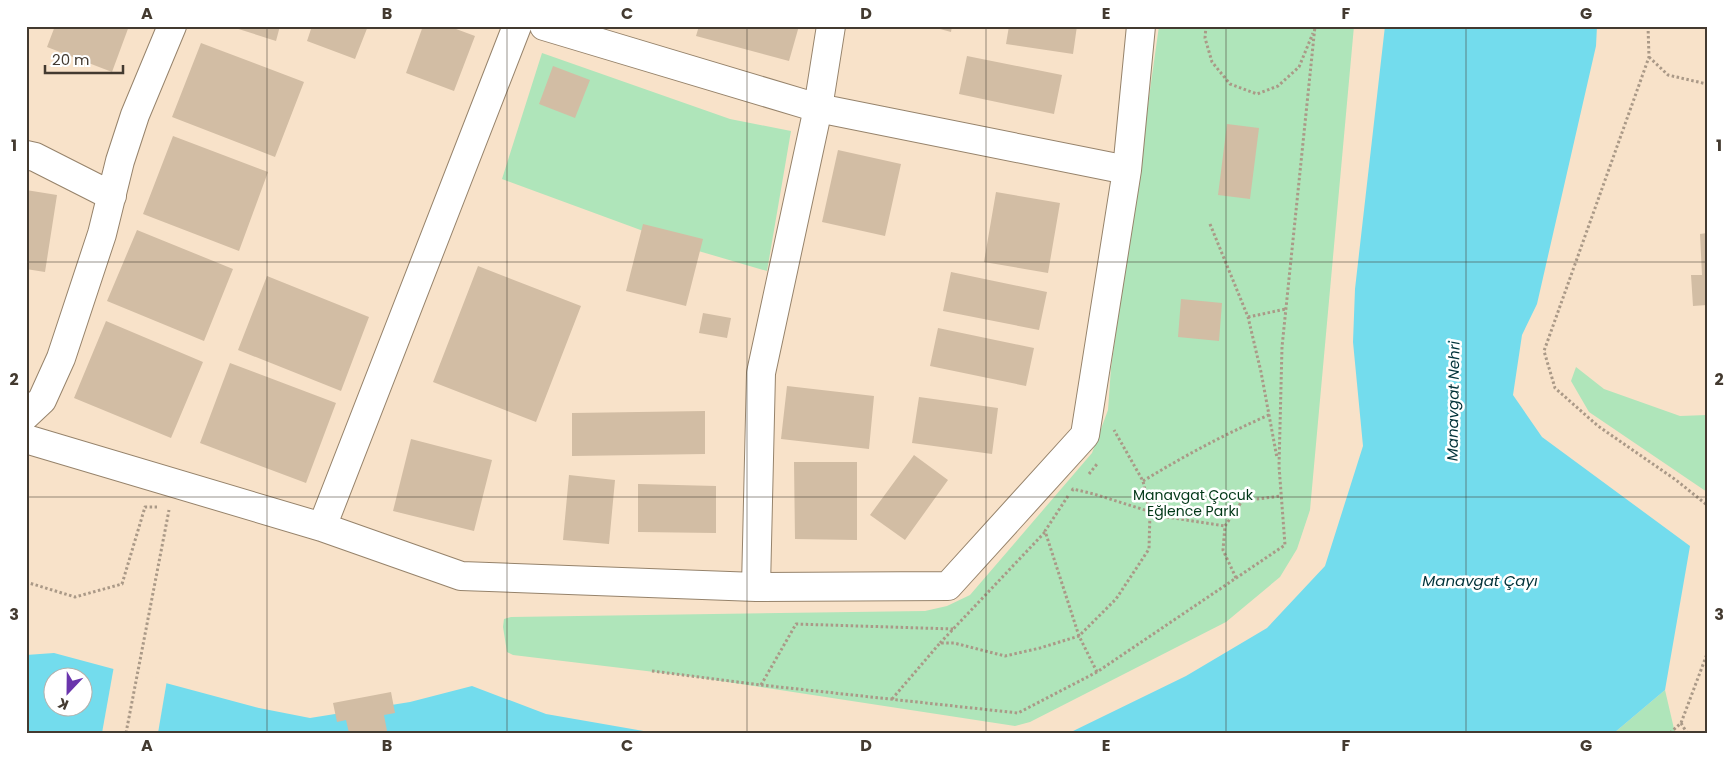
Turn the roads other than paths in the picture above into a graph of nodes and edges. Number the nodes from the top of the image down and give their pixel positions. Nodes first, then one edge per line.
1 (172, 26) edge
2 (517, 26) edge
3 (544, 26) edge
4 (831, 26) edge
5 (1141, 26) edge
6 (818, 108) junction
7 (26, 155) edge
8 (1127, 170) junction
9 (112, 196) junction
10 (26, 416) edge
11 (26, 439) edge
12 (322, 527) junction
13 (756, 587) junction

1 - 9 street
2 - 12 street
3 - 6 street
4 - 6 street
5 - 8 street
6 - 8 street
6 - 13 street
7 - 9 street
8 - 13 street
9 - 10 street
11 - 12 street
12 - 13 street

